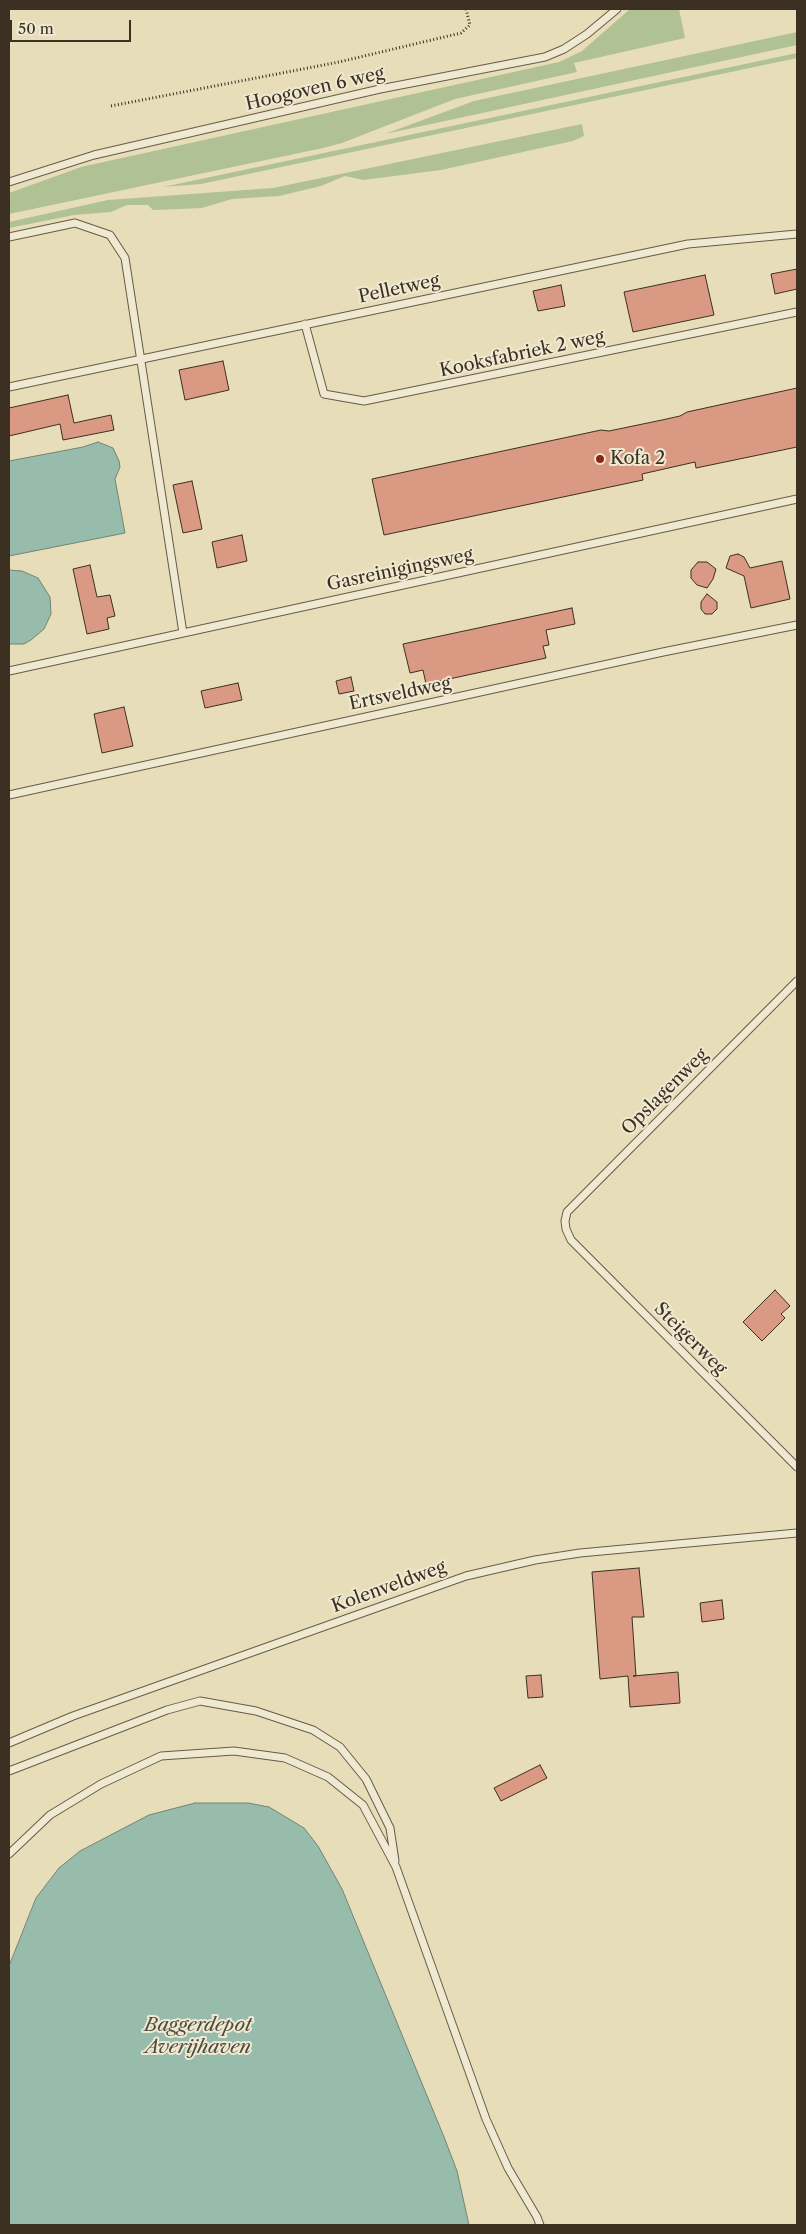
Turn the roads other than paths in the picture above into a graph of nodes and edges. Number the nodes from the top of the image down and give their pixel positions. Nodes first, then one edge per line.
1 (617, 9) edge
2 (9, 182) edge
3 (797, 234) edge
4 (9, 237) edge
5 (797, 312) edge
6 (305, 324) junction
7 (139, 359) junction
8 (9, 387) edge
9 (797, 499) edge
10 (797, 625) edge
11 (183, 633) junction
12 (9, 671) edge
13 (9, 795) edge
14 (797, 981) edge
15 (566, 1229) joint
16 (797, 1467) edge
17 (797, 1533) edge
18 (9, 1743) edge
19 (9, 1770) edge
20 (9, 1854) edge
21 (396, 1867) junction
22 (540, 2225) edge

1 - 2 lane, Hoogoven 6 weg
3 - 6 lane, Pelletweg
4 - 7 lane
5 - 6 lane, Kooksfabriek 2 weg
6 - 7 lane, Pelletweg
7 - 8 lane, Pelletweg
7 - 11 lane
9 - 11 lane, Gasreinigingsweg
10 - 13 lane, Ertsveldweg
11 - 12 lane, Gasreinigingsweg
14 - 15 lane, Opslagenweg
15 - 16 lane, Steigerweg
17 - 18 lane, Kolenveldweg
19 - 21 lane
20 - 21 lane
21 - 22 lane

